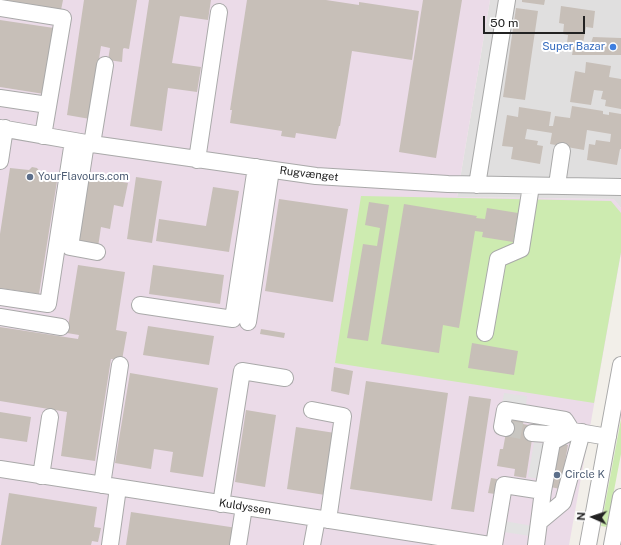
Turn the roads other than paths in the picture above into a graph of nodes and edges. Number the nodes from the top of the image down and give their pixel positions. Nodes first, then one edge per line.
1 (507, 0) edge
2 (0, 8) edge
3 (219, 12) dead end
4 (105, 65) dead end
5 (0, 98) edge
6 (48, 105) junction
7 (2, 128) edge
8 (43, 136) junction
9 (84, 143) junction
10 (562, 151) dead end
11 (0, 160) edge
12 (197, 160) junction
13 (263, 168) junction
14 (477, 185) junction
15 (557, 185) junction
16 (531, 186) junction
17 (621, 187) edge
18 (97, 252) dead end
19 (0, 297) edge
20 (140, 305) dead end
21 (0, 317) edge
22 (248, 322) dead end
23 (61, 327) dead end
24 (484, 333) dead end
25 (120, 365) dead end
26 (621, 365) edge
27 (285, 378) dead end
28 (312, 410) dead end
29 (50, 417) dead end
30 (506, 428) dead end
31 (577, 431) junction
32 (532, 433) tunnel mouth
33 (608, 436) junction
34 (1, 475) edge
35 (41, 476) junction
36 (102, 485) junction
37 (118, 488) junction
38 (543, 491) junction
39 (621, 497) edge
40 (221, 504) junction
41 (244, 507) junction
42 (322, 519) junction
43 (539, 522) junction
44 (110, 545) edge
45 (238, 545) edge
46 (312, 545) edge
47 (490, 545) edge
48 (494, 545) edge
49 (536, 545) edge
50 (588, 545) edge
51 (612, 545) edge

1 - 14 street
2 - 6 street
3 - 12 street
4 - 9 street
5 - 6 street
6 - 8 street
7 - 8 street, Rugvænget
7 - 11 street
8 - 9 street, Rugvænget
9 - 12 street, Rugvænget
9 - 18 street
9 - 19 street
10 - 15 street
12 - 13 street, Rugvænget
13 - 14 street, Rugvænget
13 - 20 street
13 - 22 street
14 - 16 street, Rugvænget
15 - 16 street, Rugvænget
15 - 17 street, Rugvænget
16 - 24 street
21 - 23 street
25 - 36 street
26 - 33 street
27 - 40 street
28 - 42 street
29 - 35 street
30 - 31 street
31 - 32 street
31 - 33 street
31 - 38 street
31 - 43 street
33 - 50 street
34 - 35 street, Kuldyssen
35 - 36 street, Kuldyssen
36 - 37 street, Kuldyssen
37 - 40 street, Kuldyssen
37 - 44 street
38 - 43 street
38 - 48 street
39 - 51 street
40 - 41 street, Kuldyssen
41 - 42 street, Kuldyssen
41 - 45 street
42 - 46 street
42 - 47 street, Kuldyssen
43 - 49 street

